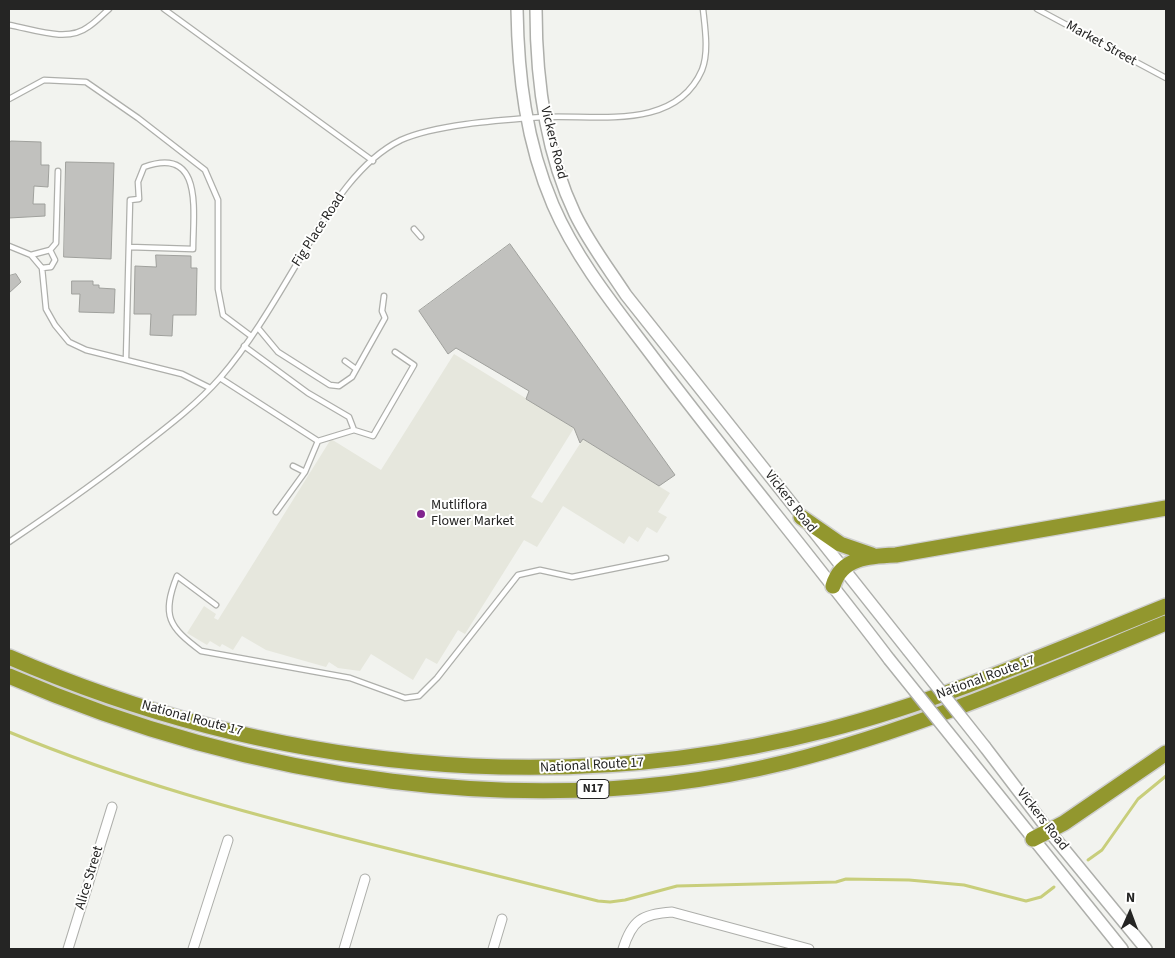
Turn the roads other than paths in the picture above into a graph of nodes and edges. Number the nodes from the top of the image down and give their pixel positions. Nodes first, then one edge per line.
1 (109, 9) edge
2 (164, 9) edge
3 (518, 9) edge
4 (536, 9) edge
5 (703, 9) edge
6 (1037, 9) edge
7 (9, 25) edge
8 (1166, 78) edge
9 (9, 99) edge
10 (546, 117) junction
11 (527, 118) junction
12 (373, 161) junction
13 (58, 171) dead end
14 (414, 229) dead end
15 (422, 237) dead end
16 (9, 246) edge
17 (129, 247) junction
18 (50, 250) junction
19 (31, 255) junction
20 (42, 268) junction
21 (384, 296) dead end
22 (258, 328) junction
23 (251, 336) junction
24 (244, 346) junction
25 (395, 352) dead end
26 (126, 360) junction
27 (345, 361) dead end
28 (356, 369) junction
29 (220, 378) junction
30 (210, 388) junction
31 (354, 430) junction
32 (318, 441) junction
33 (293, 466) dead end
34 (305, 472) junction
35 (1166, 508) edge
36 (276, 512) dead end
37 (801, 517) junction
38 (9, 542) edge
39 (875, 556) junction
40 (666, 558) dead end
41 (843, 568) junction
42 (833, 586) junction
43 (216, 605) dead end
44 (1166, 606) edge
45 (1166, 624) edge
46 (9, 657) edge
47 (9, 676) edge
48 (1166, 753) edge
49 (112, 807) dead end
50 (1049, 831) junction
51 (1032, 839) junction
52 (228, 840) dead end
53 (365, 879) dead end
54 (502, 919) dead end
55 (68, 949) edge
56 (193, 949) edge
57 (344, 949) edge
58 (493, 949) edge
59 (623, 949) edge
60 (809, 949) edge
61 (1122, 949) edge
62 (1146, 949) edge

1 - 7 lane
2 - 12 lane
3 - 11 main road, Vickers Road
4 - 10 main road, Vickers Road
5 - 10 lane, Fig Place Road
6 - 8 lane, Market Street
9 - 23 lane
10 - 11 lane, Fig Place Road
10 - 37 main road, Vickers Road
11 - 12 lane, Fig Place Road
11 - 42 main road, Vickers Road
12 - 22 lane, Fig Place Road
13 - 18 lane
14 - 15 lane
16 - 19 lane
17 - 17 lane
17 - 26 lane
18 - 19 lane
18 - 20 lane
19 - 20 lane
20 - 26 lane
21 - 28 lane
22 - 23 lane, Fig Place Road
22 - 28 lane
23 - 24 lane, Fig Place Road
24 - 29 lane, Fig Place Road
24 - 31 lane
25 - 31 lane
26 - 30 lane
27 - 28 lane
29 - 30 lane, Fig Place Road
29 - 32 lane
30 - 38 lane, Fig Place Road
31 - 32 lane
32 - 34 lane
33 - 34 lane
34 - 36 lane
35 - 39 highway
37 - 39 highway
37 - 41 main road, Vickers Road
39 - 41 highway
40 - 43 lane
41 - 42 highway
41 - 50 main road, Vickers Road, bridge
42 - 51 main road, Vickers Road, bridge
44 - 46 highway, National Route 17 / N17
45 - 47 highway, N17
48 - 50 highway
49 - 55 street, Alice Street
50 - 51 highway
50 - 62 main road, Vickers Road
51 - 61 main road, Vickers Road
52 - 56 street
53 - 57 street
54 - 58 street
59 - 60 street

